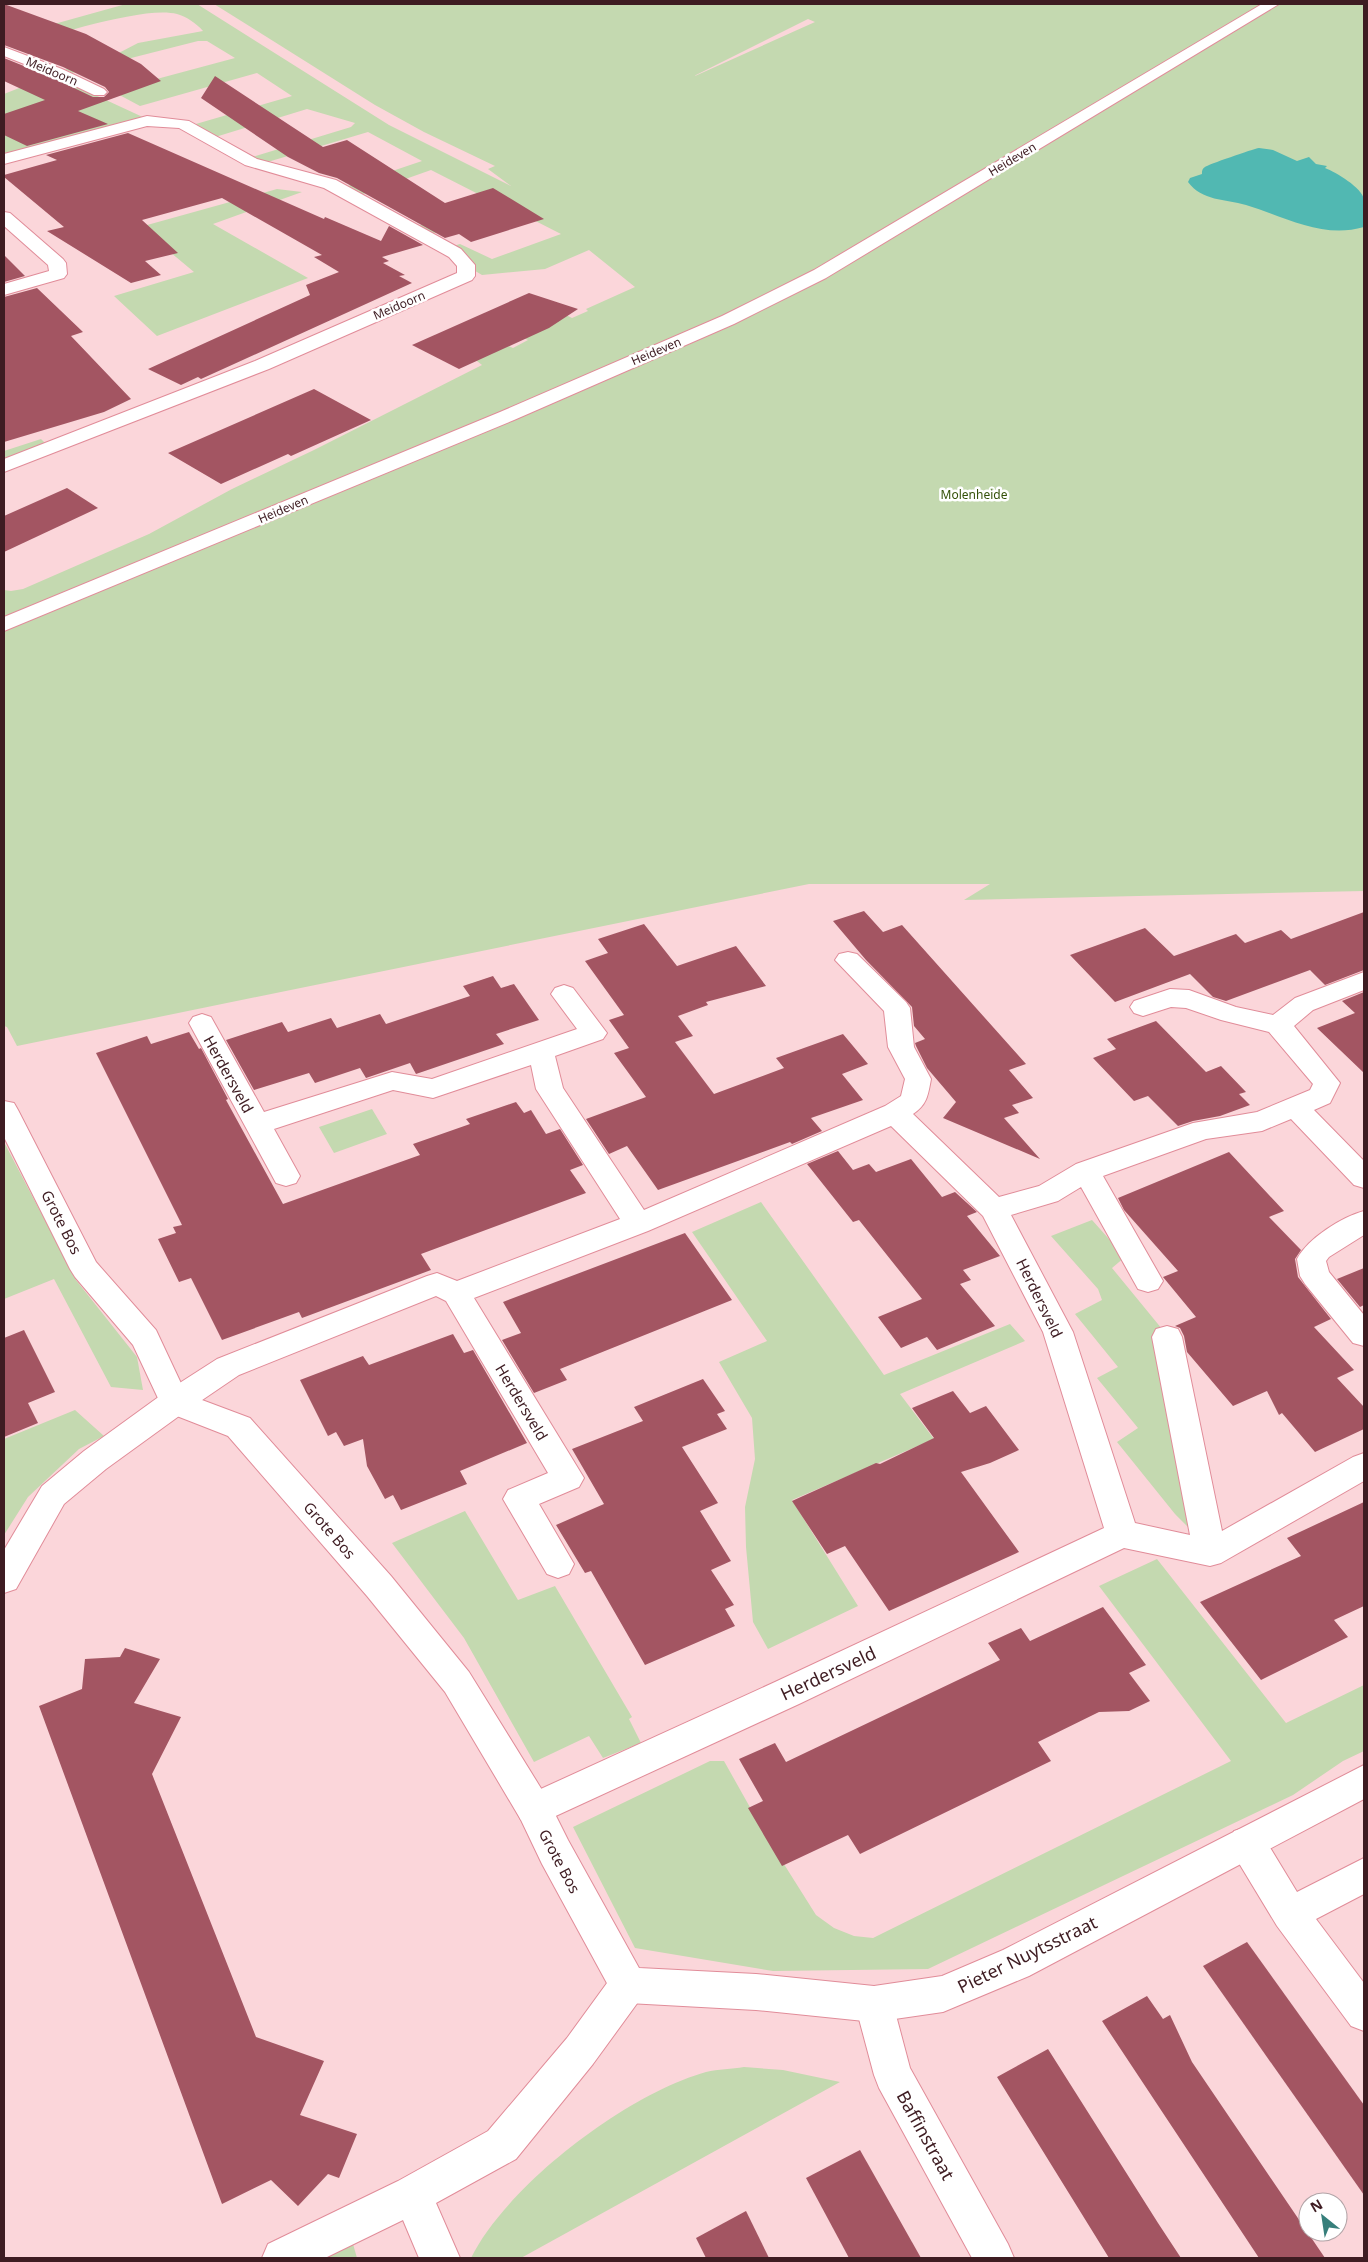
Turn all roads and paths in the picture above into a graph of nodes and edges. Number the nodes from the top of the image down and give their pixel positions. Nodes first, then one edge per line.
1 (1272, 4) edge
2 (4, 51) edge
3 (99, 92) dead end
4 (133, 108) dead end
5 (161, 121) junction
6 (4, 158) edge
7 (4, 217) edge
8 (4, 290) edge
9 (4, 466) edge
10 (4, 625) edge
11 (848, 960) dead end
12 (1364, 980) edge
13 (564, 994) dead end
14 (1143, 1007) dead end
15 (202, 1023) dead end
16 (1278, 1025) junction
17 (542, 1052) junction
18 (1296, 1108) junction
19 (4, 1110) edge
20 (895, 1113) junction
21 (257, 1124) junction
22 (1086, 1172) junction
23 (286, 1176) dead end
24 (1364, 1178) edge
25 (994, 1209) junction
26 (1364, 1221) edge
27 (638, 1224) junction
28 (1148, 1281) dead end
29 (456, 1293) junction
30 (1364, 1335) edge
31 (1167, 1337) dead end
32 (175, 1402) junction
33 (1364, 1466) edge
34 (1122, 1534) junction
35 (1210, 1553) junction
36 (558, 1564) dead end
37 (4, 1579) edge
38 (1364, 1780) edge
39 (534, 1808) junction
40 (1248, 1843) junction
41 (1364, 1875) edge
42 (1290, 1914) junction
43 (628, 1985) junction
44 (874, 2004) junction
45 (1364, 2013) edge
46 (412, 2195) junction
47 (282, 2258) edge
48 (440, 2258) edge
49 (994, 2258) edge

1 - 10 street, Heideven
2 - 3 street, Meidoorn
4 - 5 street, Meidoorn
5 - 6 street, Meidoorn
5 - 9 street, Meidoorn
7 - 8 street
11 - 20 street
12 - 16 street
13 - 17 street, Herdersveld
14 - 16 street
15 - 21 street, Herdersveld
16 - 18 street
17 - 21 street, Herdersveld
17 - 27 street
18 - 22 street
18 - 24 street
19 - 32 street, Grote Bos
20 - 25 street, Herdersveld
20 - 27 street
21 - 23 street, Herdersveld
22 - 25 street
22 - 28 street
25 - 34 street, Herdersveld
26 - 30 street
27 - 29 street
29 - 32 street
29 - 36 street, Herdersveld
31 - 35 street
32 - 37 street
32 - 39 street, Grote Bos
33 - 35 street
34 - 35 street
34 - 39 street, Herdersveld
38 - 40 street, Pieter Nuytsstraat
39 - 43 street, Grote Bos
40 - 42 street
40 - 44 street, Pieter Nuytsstraat
41 - 42 street
42 - 45 street
43 - 44 street, Pieter Nuytsstraat
43 - 46 street
44 - 49 street, Baffinstraat
46 - 47 street
46 - 48 street

